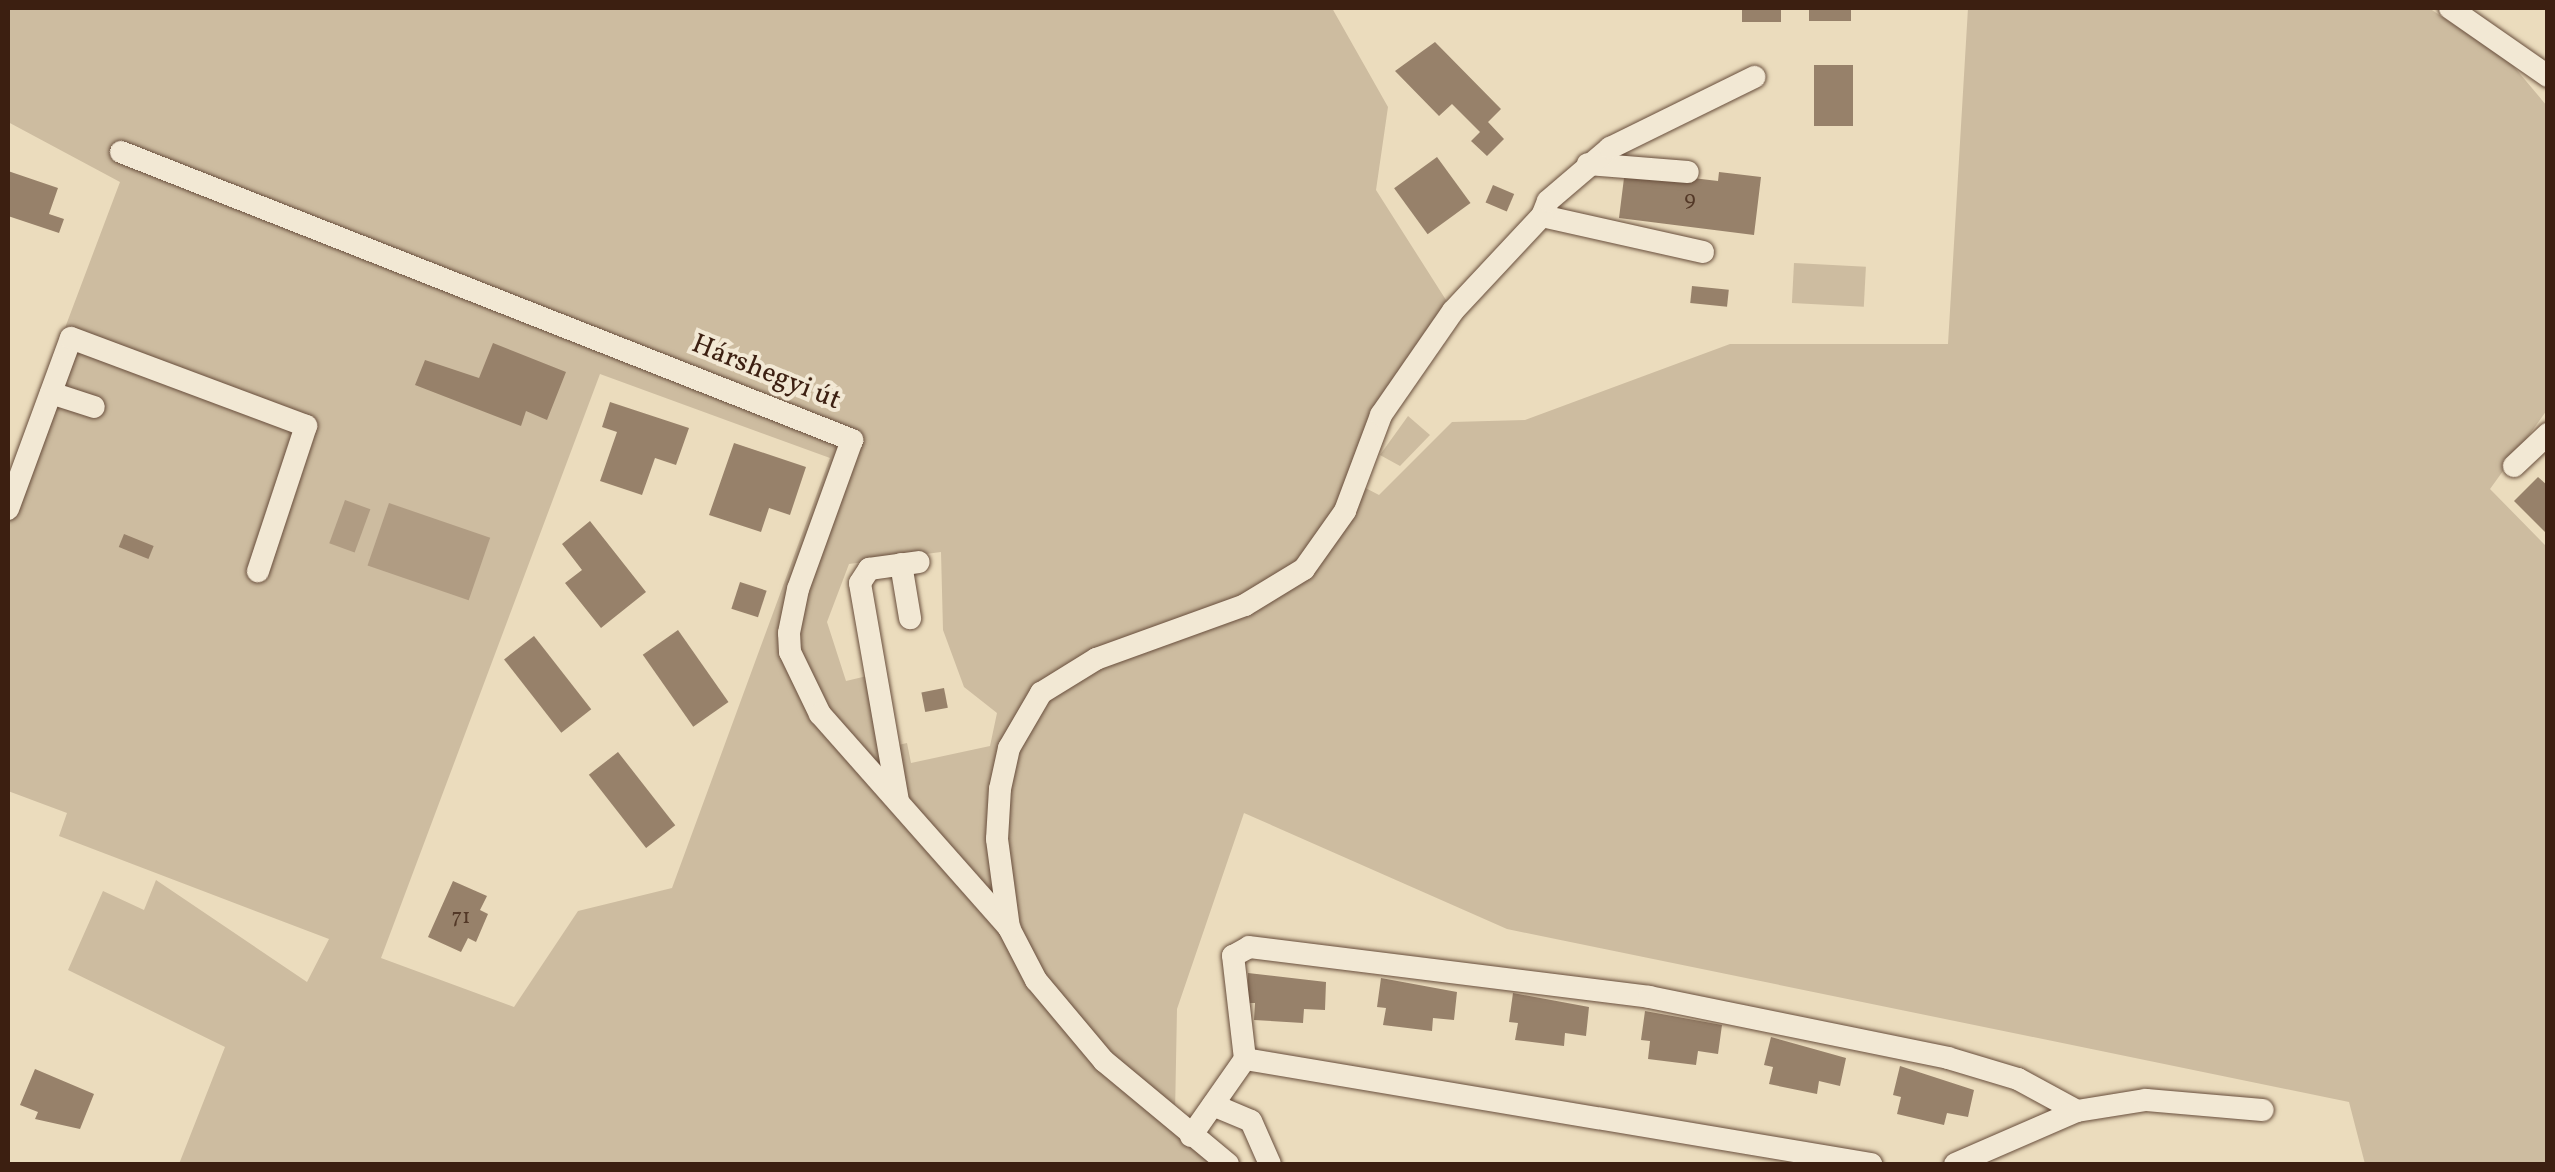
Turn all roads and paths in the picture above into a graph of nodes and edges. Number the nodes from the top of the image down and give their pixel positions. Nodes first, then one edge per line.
1 (2450, 8) edge
2 (2548, 76) edge
3 (1754, 77) dead end
4 (121, 152) dead end
5 (1588, 164) junction
6 (1688, 172) dead end
7 (1542, 216) junction
8 (1703, 252) dead end
9 (51, 393) junction
10 (94, 408) dead end
11 (2548, 434) edge
12 (2514, 466) dead end
13 (8, 509) edge
14 (258, 572) dead end
15 (910, 618) dead end
16 (898, 801) junction
17 (1009, 928) junction
18 (1245, 1059) junction
19 (1213, 1104) junction
20 (2077, 1110) junction
21 (2264, 1110) dead end
22 (1190, 1136) junction
23 (1228, 1164) edge
24 (1270, 1164) edge
25 (1870, 1164) edge
26 (1955, 1164) edge

1 - 2 street
3 - 5 street, Hárshegyi út
4 - 16 street, Hárshegyi út
5 - 6 street
5 - 7 street, Hárshegyi út
7 - 8 street
7 - 17 street, Hárshegyi út
9 - 10 street
9 - 13 street
9 - 14 street
11 - 12 street
15 - 16 street
16 - 17 street, Hárshegyi út
17 - 22 street, Hárshegyi út
18 - 19 street
18 - 20 street
18 - 25 street
19 - 22 street
19 - 24 street
20 - 21 street
20 - 26 street
22 - 23 street, Hárshegyi út

